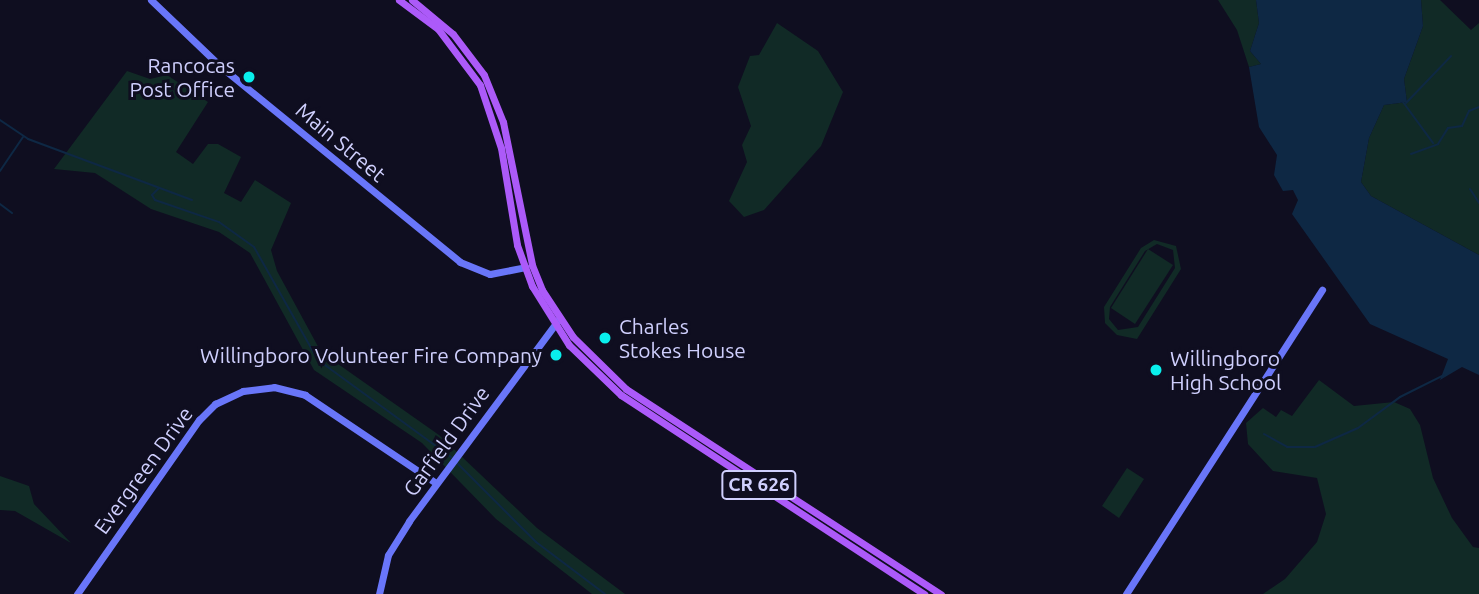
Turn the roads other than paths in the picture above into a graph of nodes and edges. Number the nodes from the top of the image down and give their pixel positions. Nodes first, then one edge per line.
1 (150, 0) edge
2 (399, 0) edge
3 (412, 0) edge
4 (493, 103) junction
5 (515, 218) junction
6 (525, 267) junction
7 (1322, 290) dead end
8 (557, 321) junction
9 (436, 483) junction
10 (77, 594) edge
11 (379, 594) edge
12 (924, 594) edge
13 (941, 594) edge
14 (1126, 594) edge

1 - 6 street, Main Street
2 - 4 main road, CR 626
3 - 4 main road, CR 626
4 - 5 main road, CR 626
5 - 6 main road, CR 626
5 - 8 main road, CR 626
6 - 8 main road, CR 626
7 - 14 street
8 - 9 street, Garfield Drive
8 - 12 main road, CR 626
8 - 13 main road, CR 626
9 - 10 street, Evergreen Drive
9 - 11 street, Garfield Drive

